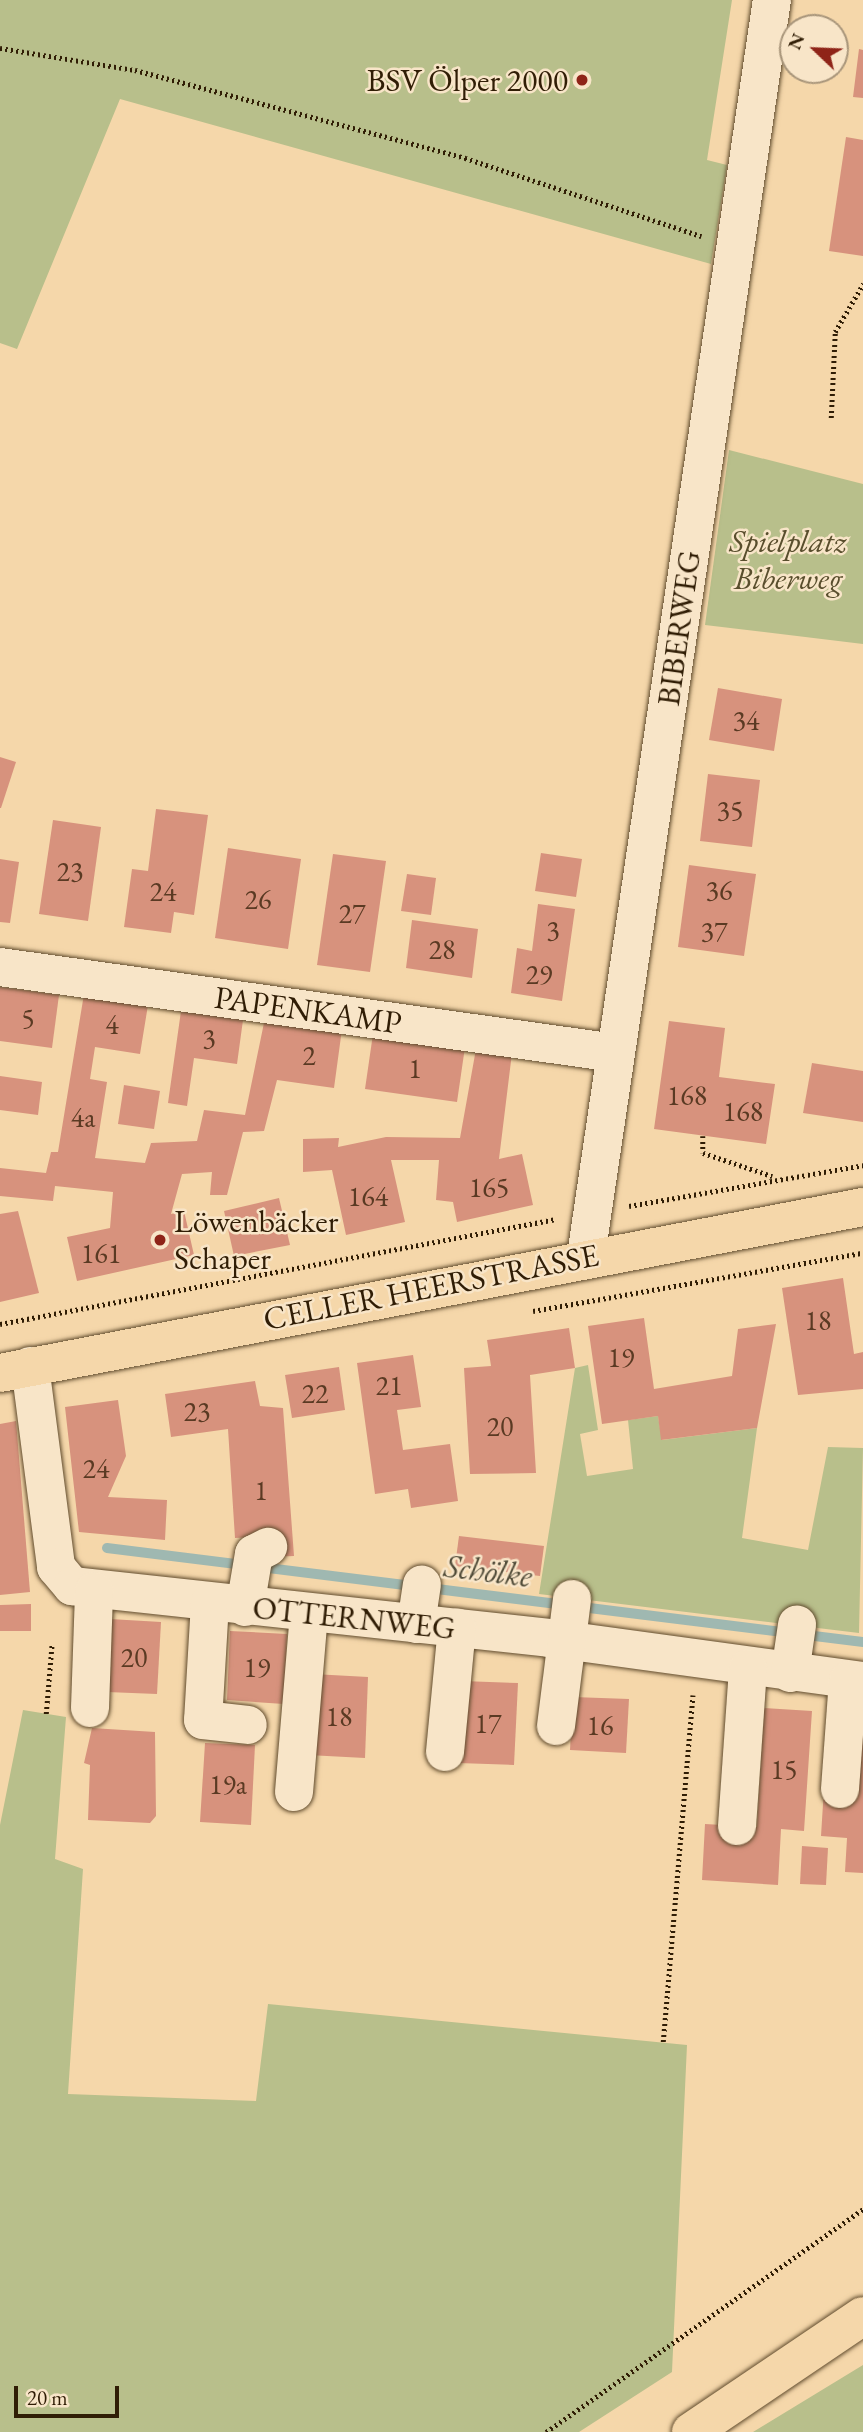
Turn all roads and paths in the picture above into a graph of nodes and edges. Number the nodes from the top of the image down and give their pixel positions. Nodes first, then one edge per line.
1 (772, 0) edge
2 (0, 48) edge
3 (735, 248) junction
4 (863, 284) edge
5 (831, 418) dead end
6 (0, 967) edge
7 (615, 1053) junction
8 (703, 1136) dead end
9 (863, 1165) edge
10 (776, 1177) junction
11 (863, 1207) edge
12 (591, 1213) junction
13 (586, 1256) junction
14 (0, 1324) edge
15 (15, 1369) edge
16 (245, 1579) junction
17 (94, 1591) junction
18 (309, 1614) junction
19 (569, 1620) junction
20 (457, 1628) junction
21 (696, 1660) junction
22 (748, 1668) junction
23 (855, 1680) edge
24 (90, 1708) dead end
25 (248, 1726) dead end
26 (556, 1726) dead end
27 (445, 1752) dead end
28 (840, 1789) dead end
29 (294, 1792) dead end
30 (737, 1826) dead end
31 (663, 2042) dead end
32 (863, 2209) edge
33 (863, 2316) edge
34 (546, 2432) edge
35 (691, 2432) edge

1 - 3 street, BIBERWEG
2 - 3 path
3 - 7 street, BIBERWEG
4 - 5 path
6 - 7 street, PAPENKAMP
7 - 12 street, BIBERWEG
8 - 10 path
9 - 10 path
10 - 12 path
11 - 13 main road, CELLER HEERSTRASSE
12 - 13 street, BIBERWEG
12 - 14 path
13 - 15 main road, CELLER HEERSTRASSE
15 - 17 street, OTTERNWEG
16 - 17 street, OTTERNWEG
16 - 18 street, OTTERNWEG
16 - 25 street
17 - 24 street
18 - 20 street, OTTERNWEG
18 - 29 street
19 - 20 street, OTTERNWEG
19 - 21 street, OTTERNWEG
19 - 26 street
20 - 27 street
21 - 22 street, OTTERNWEG
21 - 31 path
22 - 23 street, OTTERNWEG
22 - 30 street
23 - 28 street
32 - 34 path
33 - 35 main road

